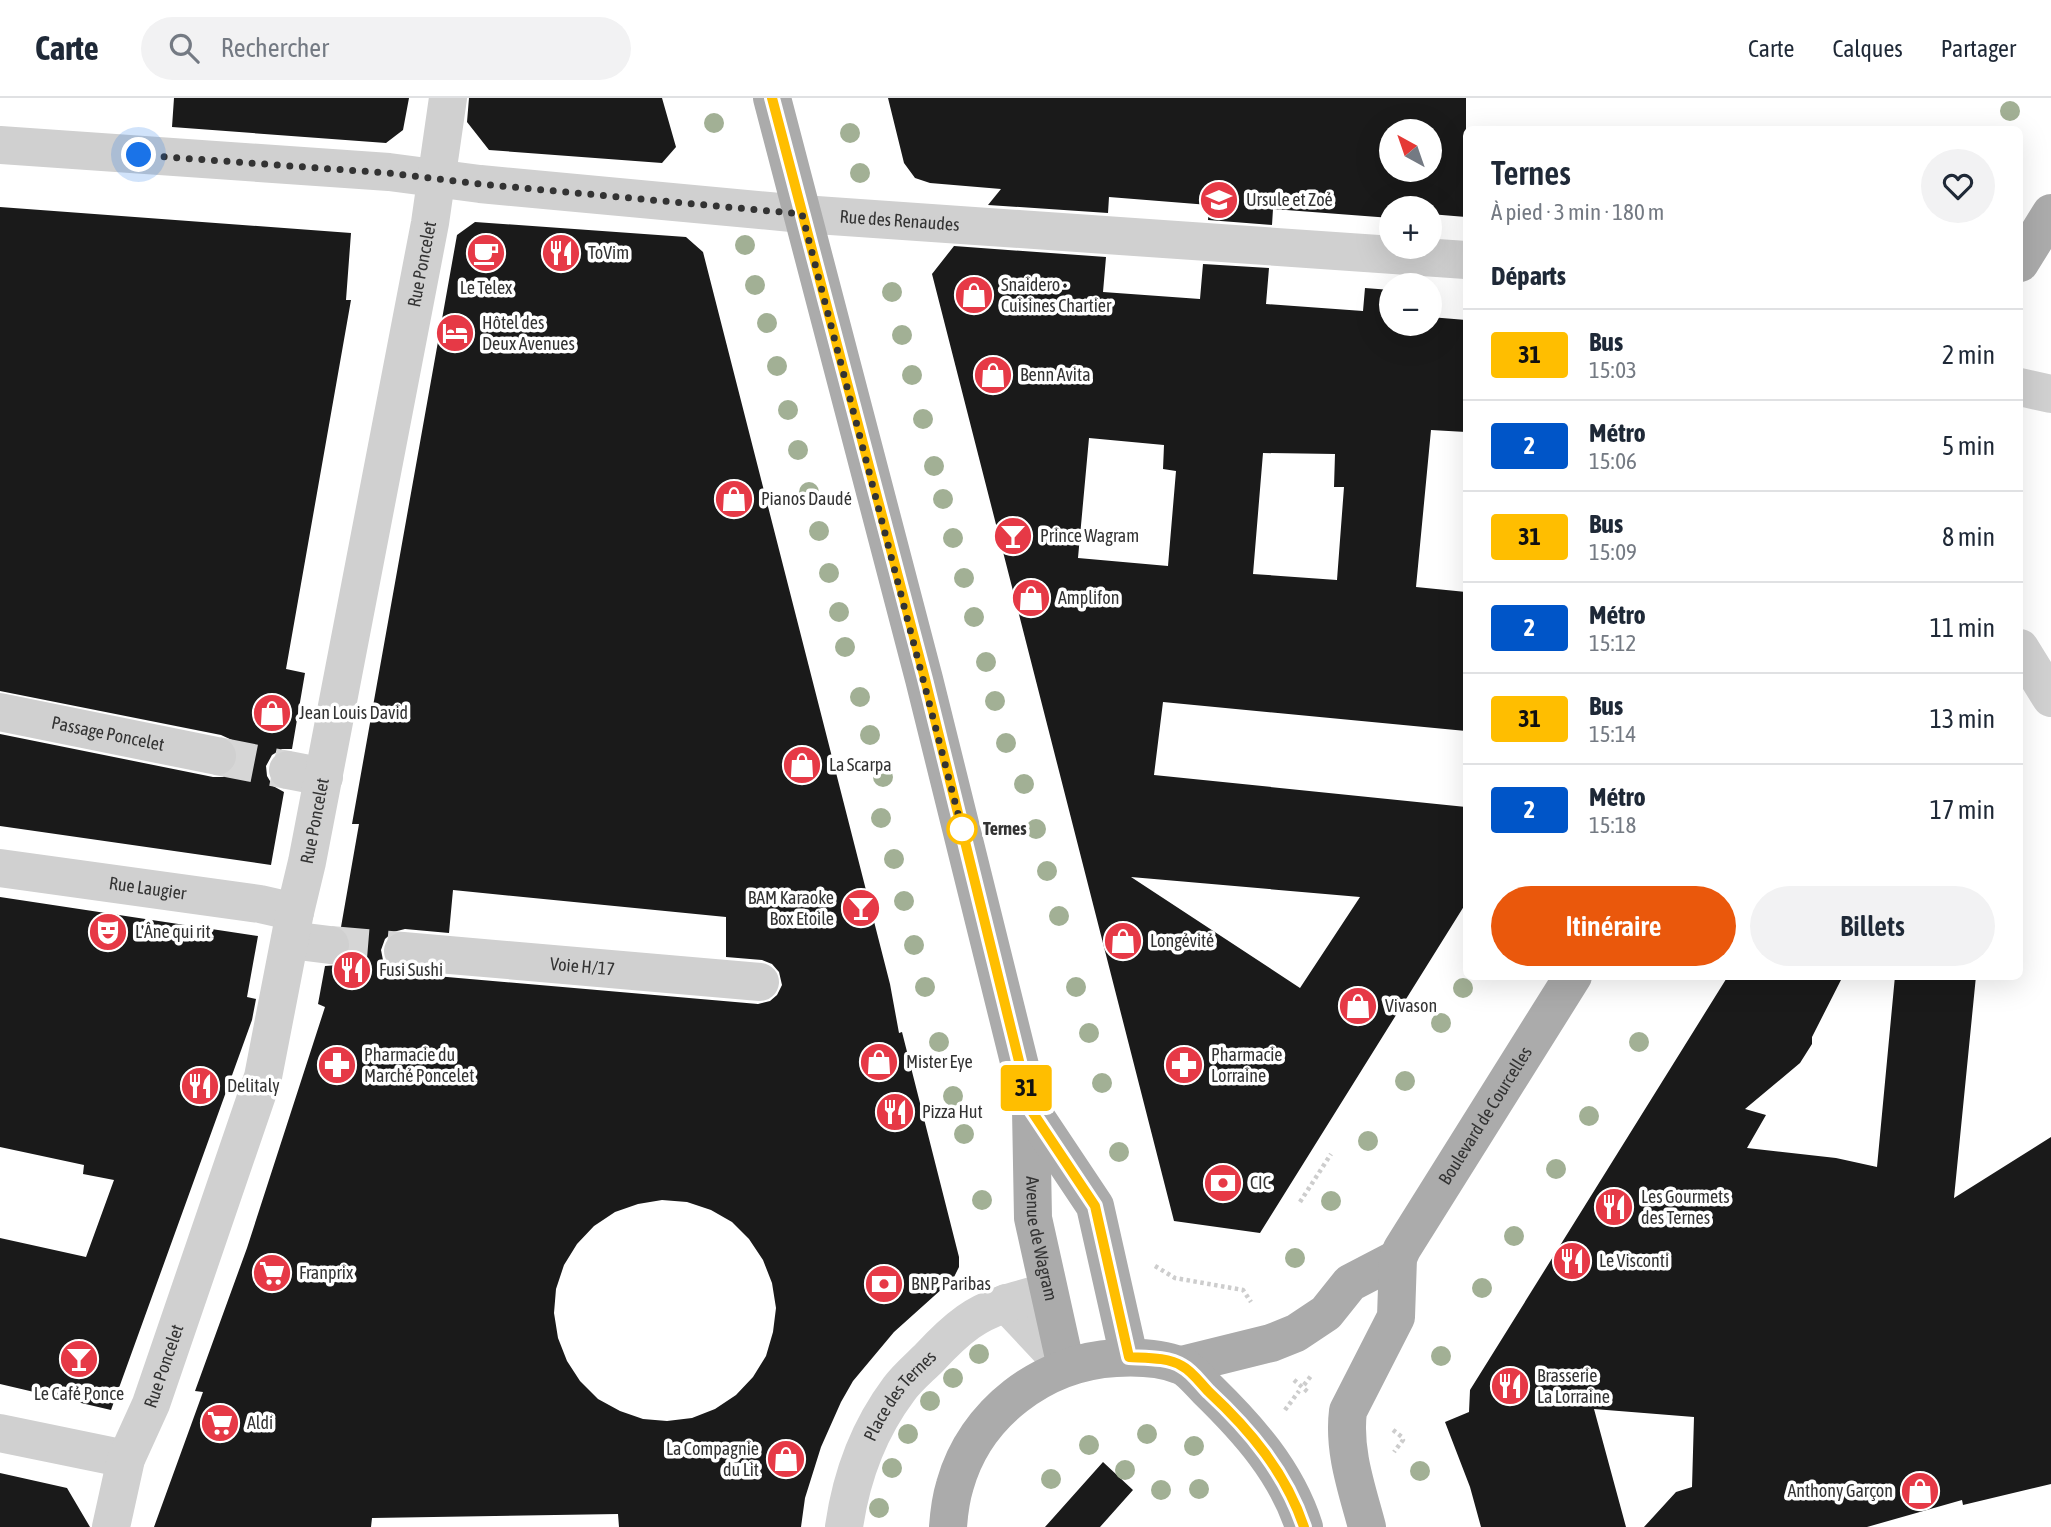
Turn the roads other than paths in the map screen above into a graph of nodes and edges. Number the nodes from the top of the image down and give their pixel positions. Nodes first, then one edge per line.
1 (448, 98) edge
2 (772, 98) edge
3 (0, 145) edge
4 (436, 178) junction
5 (2051, 213) edge
6 (802, 214) junction
7 (2023, 258) edge
8 (1463, 260) edge
9 (2023, 388) edge
10 (2051, 394) edge
11 (2023, 653) edge
12 (2051, 698) edge
13 (0, 712) edge
14 (217, 756) tunnel mouth
15 (0, 868) edge
16 (293, 926) junction
17 (330, 945) tunnel mouth
18 (403, 951) tunnel mouth
19 (1571, 980) edge
20 (760, 982) dead end
21 (1031, 1110) junction
22 (1398, 1258) junction
23 (1048, 1292) junction
24 (1006, 1303) junction
25 (1129, 1357) junction
26 (1182, 1365) junction
27 (1066, 1367) junction
28 (0, 1433) edge
29 (126, 1459) junction
30 (111, 1527) edge
31 (844, 1527) edge
32 (948, 1527) edge
33 (1304, 1527) edge
34 (1367, 1527) edge

1 - 4 street, Rue Poncelet
2 - 6 main road, Avenue de Wagram
3 - 4 street, Rue des Renaudes
4 - 6 street, Rue des Renaudes
4 - 16 street, Rue Poncelet
5 - 7 main road
6 - 8 street, Rue des Renaudes
6 - 21 main road, Avenue de Wagram
9 - 10 street
11 - 12 street
13 - 14 street, Passage Poncelet
15 - 16 street, Rue Laugier
16 - 17 street
16 - 29 street, Rue Poncelet
18 - 20 street, Voie H/17
19 - 22 main road, Boulevard de Courcelles
21 - 23 main road, Avenue de Wagram
21 - 25 main road, Avenue de Wagram
22 - 26 main road
22 - 34 main road, Boulevard de Courcelles
23 - 24 street, Place des Ternes
23 - 27 main road, Avenue de Wagram
24 - 27 street
24 - 31 street, Place des Ternes
25 - 26 main road
25 - 27 main road
26 - 33 main road
27 - 32 main road
28 - 29 street
29 - 30 street, Rue Poncelet

